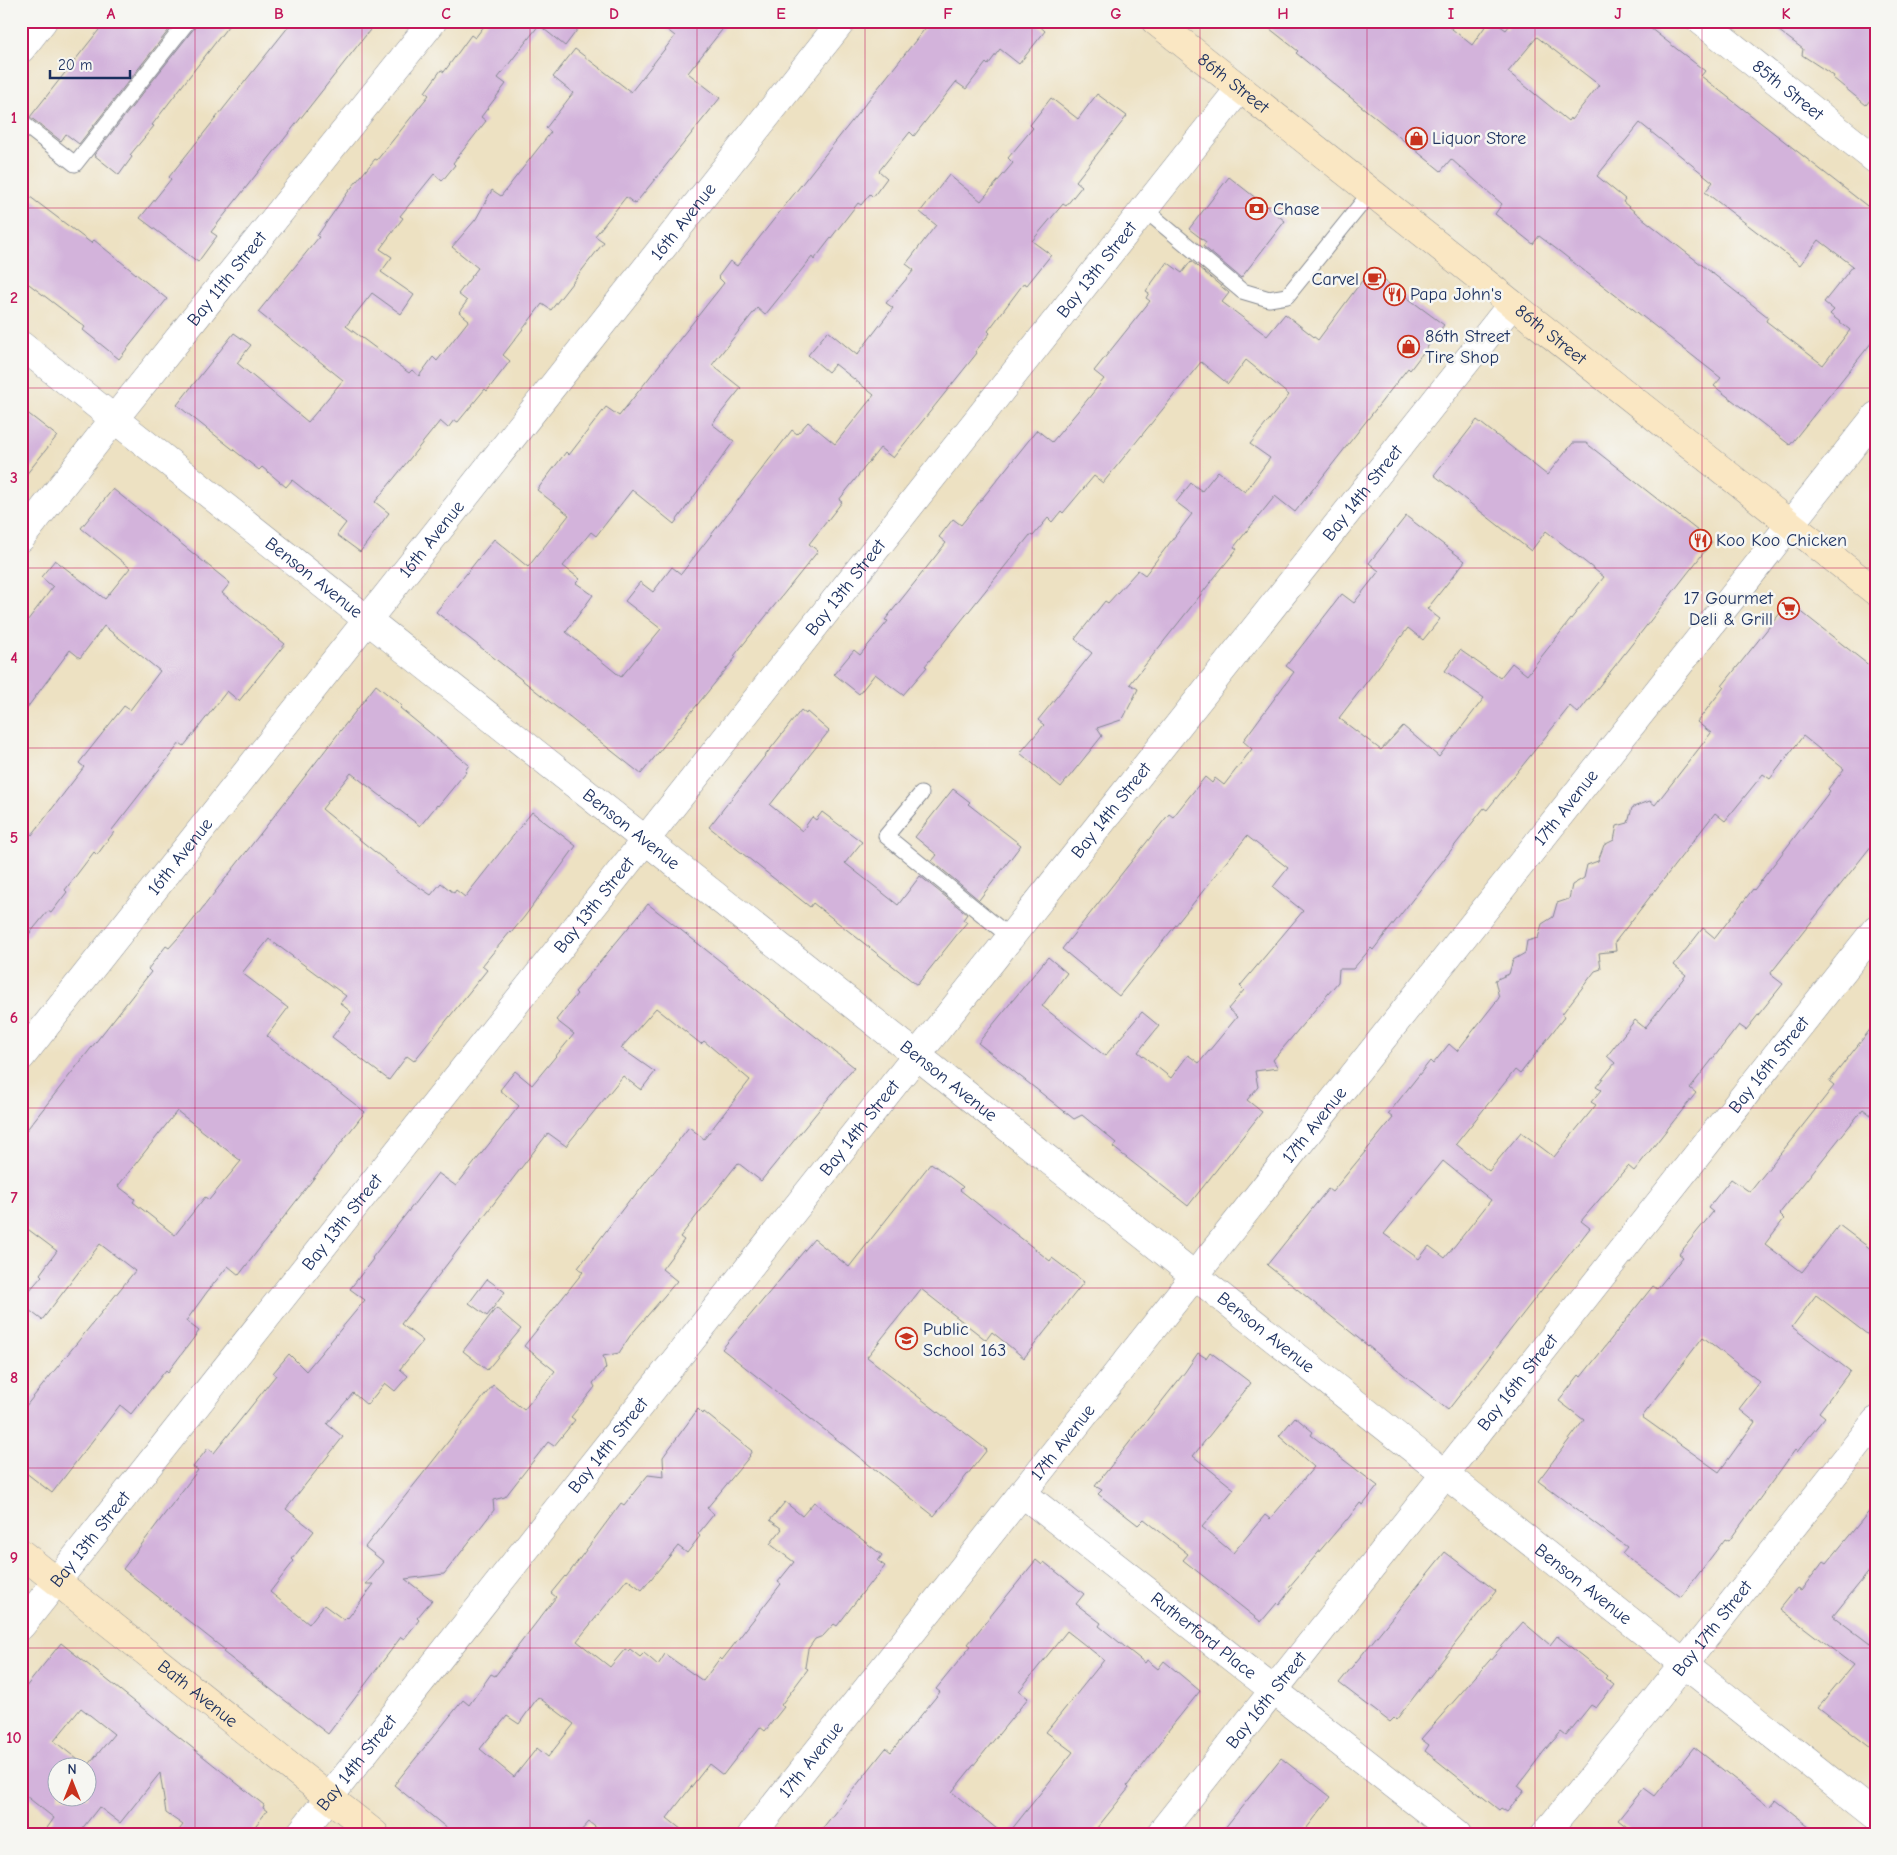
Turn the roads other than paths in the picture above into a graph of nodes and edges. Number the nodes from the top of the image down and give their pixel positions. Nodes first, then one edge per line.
1 (43, 21) edge
2 (188, 21) edge
3 (434, 21) edge
4 (842, 21) edge
5 (1155, 21) edge
6 (1701, 21) edge
7 (21, 49) edge
8 (1240, 88) junction
9 (21, 122) edge
10 (1876, 160) edge
11 (1371, 192) junction
12 (1144, 210) junction
13 (1512, 304) junction
14 (21, 345) edge
15 (1876, 416) edge
16 (115, 418) junction
17 (1790, 524) junction
18 (21, 538) edge
19 (1876, 592) edge
20 (367, 620) junction
21 (921, 794) dead end
22 (646, 840) junction
23 (1876, 929) edge
24 (1010, 937) junction
25 (917, 1056) junction
26 (21, 1057) edge
27 (1193, 1276) junction
28 (1876, 1421) edge
29 (1444, 1474) junction
30 (1022, 1493) junction
31 (21, 1553) edge
32 (57, 1581) junction
33 (21, 1626) edge
34 (1684, 1664) junction
35 (1274, 1690) junction
36 (329, 1798) junction
37 (1876, 1816) edge
38 (300, 1834) edge
39 (375, 1834) edge
40 (752, 1834) edge
41 (1160, 1834) edge
42 (1457, 1834) edge
43 (1545, 1834) edge

1 - 7 street
2 - 9 lane
3 - 16 street, Bay 11th Street
4 - 20 street, 16th Avenue
5 - 8 main road, 86th Street
6 - 10 street, 85th Street
8 - 11 main road, 86th Street
8 - 12 street, Bay 13th Street
11 - 12 lane
11 - 13 main road, 86th Street
12 - 22 street, Bay 13th Street
13 - 17 main road, 86th Street
13 - 24 street, Bay 14th Street
14 - 16 street, Benson Avenue
15 - 17 street, 17th Avenue
16 - 18 street, Bay 11th Street
16 - 20 street, Benson Avenue
17 - 19 main road, 86th Street
17 - 27 street, 17th Avenue
20 - 22 street, Benson Avenue
20 - 26 street, 16th Avenue
21 - 24 lane
22 - 25 street, Benson Avenue
22 - 32 street, Bay 13th Street
23 - 29 street, Bay 16th Street
24 - 25 street, Bay 14th Street
25 - 27 street, Benson Avenue
25 - 36 street, Bay 14th Street
27 - 29 street, Benson Avenue
27 - 30 street, 17th Avenue
28 - 34 street, Bay 17th Street
29 - 34 street, Benson Avenue
29 - 35 street, Bay 16th Street
30 - 35 street, Rutherford Place
30 - 40 street, 17th Avenue
31 - 32 main road, Bath Avenue
32 - 33 street, Bay 13th Street
32 - 36 main road, Bath Avenue
34 - 37 street, Benson Avenue
34 - 43 street, Bay 17th Street
35 - 41 street, Bay 16th Street
35 - 42 street, Rutherford Place
36 - 38 street, Bay 14th Street
36 - 39 main road, Bath Avenue

